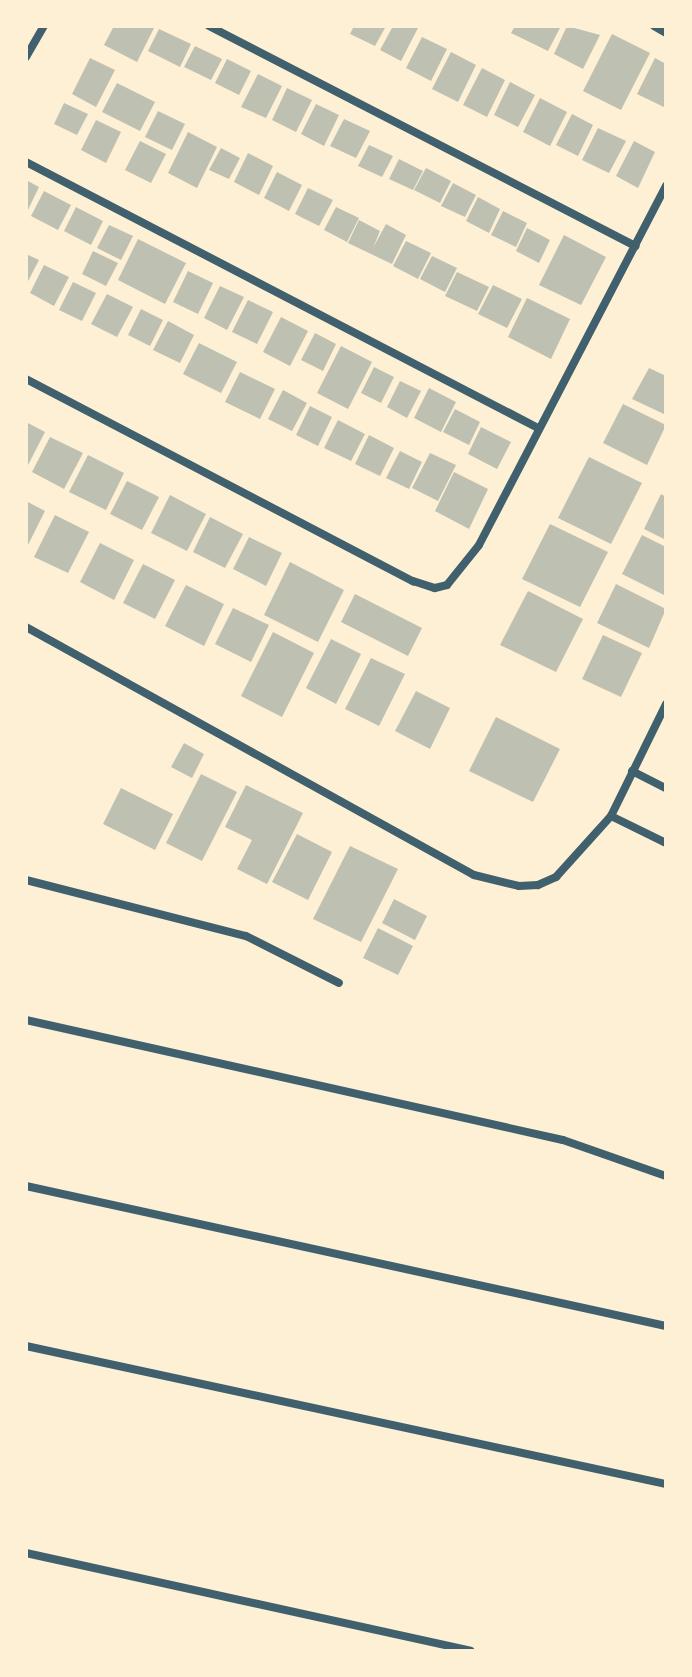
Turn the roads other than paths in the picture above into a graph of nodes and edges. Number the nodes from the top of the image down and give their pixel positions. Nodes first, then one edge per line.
1 (44, 26) edge
2 (209, 26) edge
3 (654, 26) edge
4 (666, 33) edge
5 (26, 57) edge
6 (26, 162) edge
7 (666, 186) edge
8 (636, 246) junction
9 (26, 379) edge
10 (538, 428) junction
11 (26, 627) edge
12 (666, 704) edge
13 (632, 771) junction
14 (666, 788) edge
15 (611, 816) junction
16 (666, 843) edge
17 (26, 880) edge
18 (339, 983) dead end
19 (26, 1020) edge
20 (666, 1176) edge
21 (26, 1186) edge
22 (666, 1326) edge
23 (26, 1346) edge
24 (666, 1484) edge
25 (26, 1553) edge
26 (470, 1651) edge

1 - 5 street
2 - 8 street
3 - 4 street
6 - 10 street
7 - 8 street
8 - 10 street
9 - 10 street
11 - 15 street
12 - 13 street
13 - 14 street
13 - 15 street
15 - 16 street
17 - 18 street
19 - 20 street
21 - 22 street
23 - 24 street
25 - 26 street

